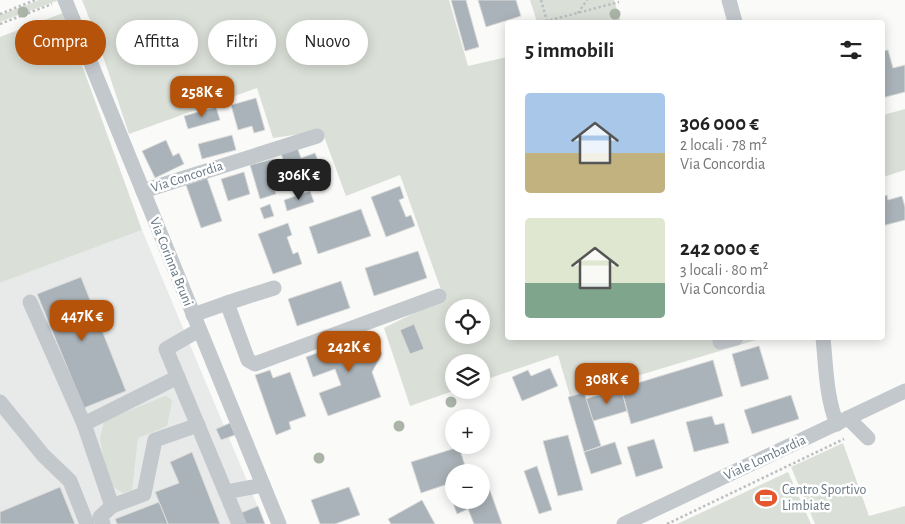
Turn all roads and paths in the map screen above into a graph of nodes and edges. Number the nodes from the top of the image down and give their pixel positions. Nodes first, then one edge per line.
1 (35, 0) edge
2 (63, 0) edge
3 (541, 0) edge
4 (587, 0) edge
5 (729, 0) edge
6 (619, 2) dead end
7 (578, 13) junction
8 (0, 14) edge
9 (547, 20) edge
10 (551, 20) edge
11 (734, 20) edge
12 (0, 24) edge
13 (318, 136) dead end
14 (142, 191) junction
15 (274, 288) dead end
16 (438, 296) dead end
17 (30, 302) dead end
18 (228, 303) junction
19 (193, 315) junction
20 (199, 330) junction
21 (728, 340) edge
22 (823, 340) edge
23 (720, 342) dead end
24 (178, 377) junction
25 (905, 391) edge
26 (0, 402) edge
27 (843, 421) junction
28 (84, 424) junction
29 (198, 425) junction
30 (868, 438) dead end
31 (844, 439) dead end
32 (263, 485) junction
33 (226, 492) junction
34 (112, 506) junction
35 (87, 524) edge
36 (103, 524) edge
37 (239, 524) edge
38 (279, 524) edge
39 (624, 524) edge
40 (667, 524) edge

1 - 8 path
2 - 12 path
2 - 14 street, Via Corinna Bruni
3 - 9 path
4 - 7 path
5 - 11 street
6 - 7 path
7 - 10 path
13 - 14 street, Via Concordia
14 - 19 street, Via Corinna Bruni
15 - 18 street
16 - 18 street
17 - 28 street
18 - 19 street
19 - 20 street, Via Corinna Bruni
20 - 24 street
20 - 32 street, Via Corinna Bruni
21 - 23 street
22 - 27 street
24 - 28 street
24 - 29 street
25 - 27 street, Viale Lombardia
26 - 35 street
27 - 30 street
27 - 39 street, Viale Lombardia
28 - 34 street
29 - 33 street
29 - 34 street
31 - 40 path
32 - 33 street
32 - 38 street, Via Corinna Bruni
33 - 37 street
34 - 36 street

